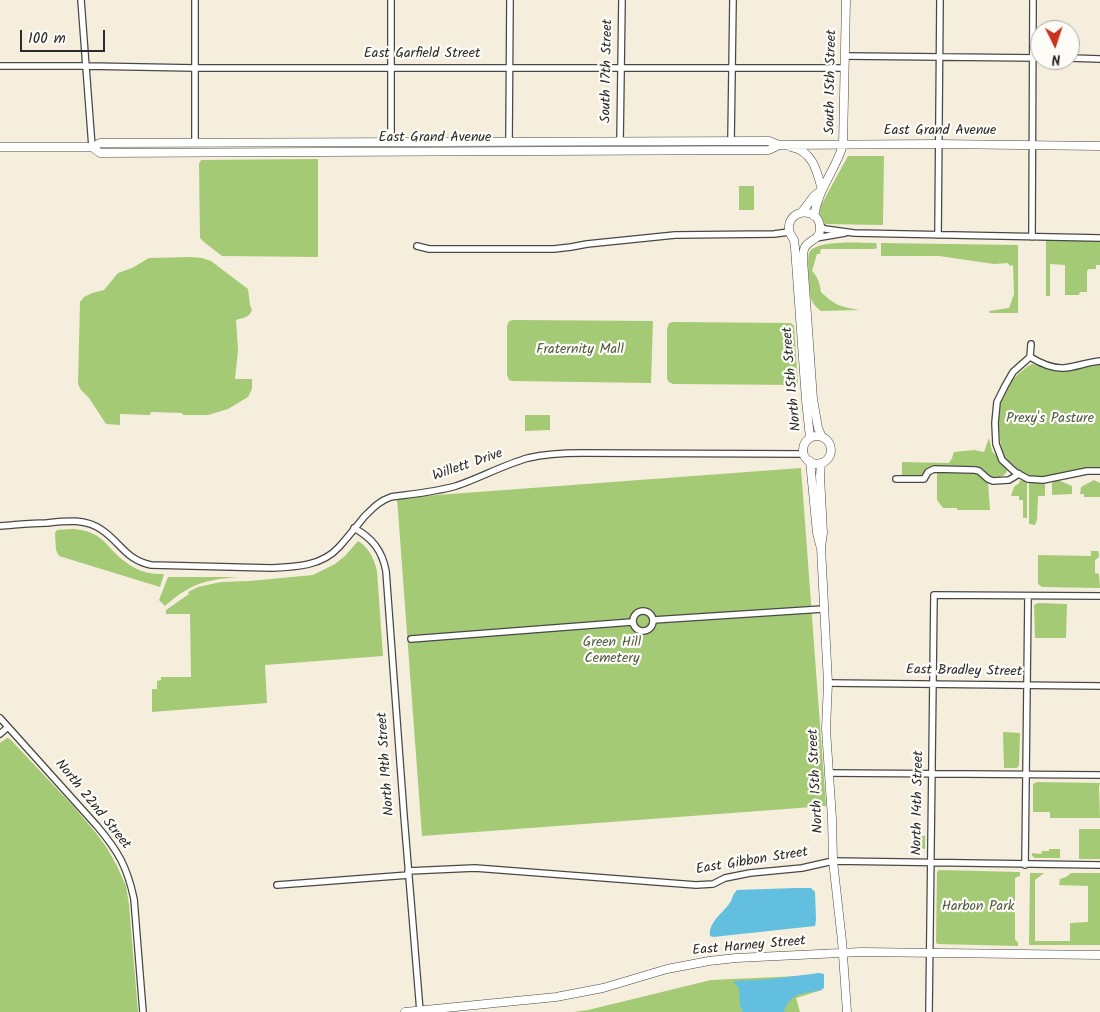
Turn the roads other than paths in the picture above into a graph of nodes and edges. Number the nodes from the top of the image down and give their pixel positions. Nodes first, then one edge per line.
1 (81, 0) edge
2 (195, 0) edge
3 (391, 0) edge
4 (510, 0) edge
5 (622, 0) edge
6 (733, 0) edge
7 (846, 0) edge
8 (940, 0) edge
9 (1034, 0) edge
10 (1034, 20) edge
11 (845, 56) junction
12 (940, 57) junction
13 (1030, 58) edge
14 (1080, 58) edge
15 (1100, 58) edge
16 (0, 66) edge
17 (86, 66) junction
18 (195, 68) junction
19 (391, 68) junction
20 (510, 68) junction
21 (621, 68) junction
22 (732, 68) junction
23 (845, 68) junction
24 (1033, 70) edge
25 (509, 141) junction
26 (391, 142) junction
27 (620, 142) junction
28 (731, 142) junction
29 (195, 143) junction
30 (939, 144) junction
31 (779, 145) junction
32 (844, 145) junction
33 (1032, 146) junction
34 (1100, 146) edge
35 (92, 147) junction
36 (0, 148) edge
37 (822, 190) junction
38 (802, 212) junction
39 (814, 216) junction
40 (820, 226) junction
41 (789, 232) junction
42 (847, 233) junction
43 (938, 235) junction
44 (1032, 236) junction
45 (816, 238) junction
46 (1100, 238) edge
47 (794, 240) junction
48 (808, 243) junction
49 (417, 246) dead end
50 (803, 318) junction
51 (1031, 344) dead end
52 (1030, 357) junction
53 (1100, 361) edge
54 (822, 437) junction
55 (810, 438) junction
56 (804, 454) junction
57 (810, 462) junction
58 (822, 463) junction
59 (1100, 471) edge
60 (1019, 474) junction
61 (896, 479) dead end
62 (0, 526) edge
63 (354, 528) junction
64 (821, 547) junction
65 (1028, 596) junction
66 (1100, 596) edge
67 (823, 609) junction
68 (653, 620) junction
69 (632, 622) junction
70 (410, 639) dead end
71 (828, 683) junction
72 (933, 684) junction
73 (1027, 685) junction
74 (1100, 686) edge
75 (0, 718) edge
76 (8, 727) junction
77 (0, 734) edge
78 (829, 773) junction
79 (932, 774) junction
80 (1026, 774) junction
81 (1100, 775) edge
82 (833, 861) junction
83 (931, 863) junction
84 (1025, 865) junction
85 (1100, 866) edge
86 (409, 873) junction
87 (277, 885) dead end
88 (842, 953) junction
89 (930, 953) junction
90 (1100, 955) edge
91 (420, 1011) edge
92 (143, 1012) edge
93 (405, 1012) edge
94 (847, 1012) edge
95 (929, 1012) edge

1 - 17 street
2 - 18 street
3 - 19 street
4 - 20 street
5 - 21 street, South 17th Street
6 - 22 street
7 - 11 main road, South 15th Street
8 - 12 street
9 - 10 street
11 - 12 street
11 - 23 main road, South 15th Street
12 - 13 street
12 - 30 street
14 - 15 street
16 - 17 street, East Garfield Street
17 - 18 street, East Garfield Street
17 - 35 street
18 - 19 street, East Garfield Street
18 - 29 street
19 - 20 street, East Garfield Street
19 - 26 street
20 - 21 street, East Garfield Street
20 - 25 street
21 - 22 street, East Garfield Street
21 - 27 street, South 17th Street
22 - 23 street, East Garfield Street
22 - 28 street
23 - 32 main road, South 15th Street
24 - 33 street
25 - 26 main road, East Grand Avenue
25 - 27 main road, East Grand Avenue
26 - 29 main road, East Grand Avenue
27 - 28 main road, East Grand Avenue
28 - 31 main road, East Grand Avenue
29 - 35 main road, East Grand Avenue
30 - 32 main road, East Grand Avenue
30 - 33 main road, East Grand Avenue
30 - 43 street
31 - 32 main road, East Grand Avenue
31 - 35 main road, East Grand Avenue
31 - 37 main road
32 - 37 main road, South 15th Street
33 - 34 main road, East Grand Avenue
33 - 44 street
35 - 36 main road, East Grand Avenue
37 - 38 main road, South 15th Street
37 - 39 main road, South 15th Street
38 - 39 main road
38 - 41 main road, South 15th Street
39 - 40 main road
40 - 42 street
40 - 45 main road
41 - 47 main road
41 - 49 street
42 - 43 street
42 - 45 street
43 - 44 street
44 - 46 street
45 - 48 main road
47 - 48 main road
47 - 50 main road
48 - 50 main road
50 - 54 main road, North 15th Street
50 - 55 main road, North 15th Street
51 - 52 street
52 - 53 street
52 - 60 street
54 - 55 main road, North 15th Street
54 - 58 main road, North 15th Street
55 - 56 main road, North 15th Street
56 - 57 main road
56 - 63 street, Willett Drive
57 - 58 main road
57 - 64 main road, North 15th Street
58 - 64 main road, North 15th Street
59 - 60 street
60 - 61 street
62 - 63 street, Willett Drive
63 - 86 street, North 19th Street
64 - 67 main road, North 15th Street
65 - 66 street
65 - 72 street, North 14th Street
65 - 73 street
67 - 68 street
67 - 71 main road, North 15th Street
68 - 69 street
68 - 69 street
69 - 70 street
71 - 72 street, East Bradley Street
71 - 78 main road, North 15th Street
72 - 73 street, East Bradley Street
72 - 79 street, North 14th Street
73 - 74 street, East Bradley Street
73 - 80 street
75 - 76 street, North 22nd Street
76 - 77 street
76 - 92 street, North 22nd Street
78 - 79 street
78 - 82 main road, North 15th Street
79 - 80 street
79 - 83 street, North 14th Street
80 - 81 street
80 - 84 street
82 - 83 street, East Gibbon Street
82 - 86 street, East Gibbon Street
82 - 88 main road, North 15th Street
83 - 84 street, East Gibbon Street
83 - 89 street, North 14th Street
84 - 85 street, East Gibbon Street
86 - 87 street, East Gibbon Street
86 - 91 street, North 19th Street
88 - 89 main road, East Harney Street
88 - 91 main road, East Harney Street
88 - 94 main road, North 15th Street
89 - 90 main road, East Harney Street
89 - 95 street, North 14th Street
91 - 93 main road, East Harney Street

